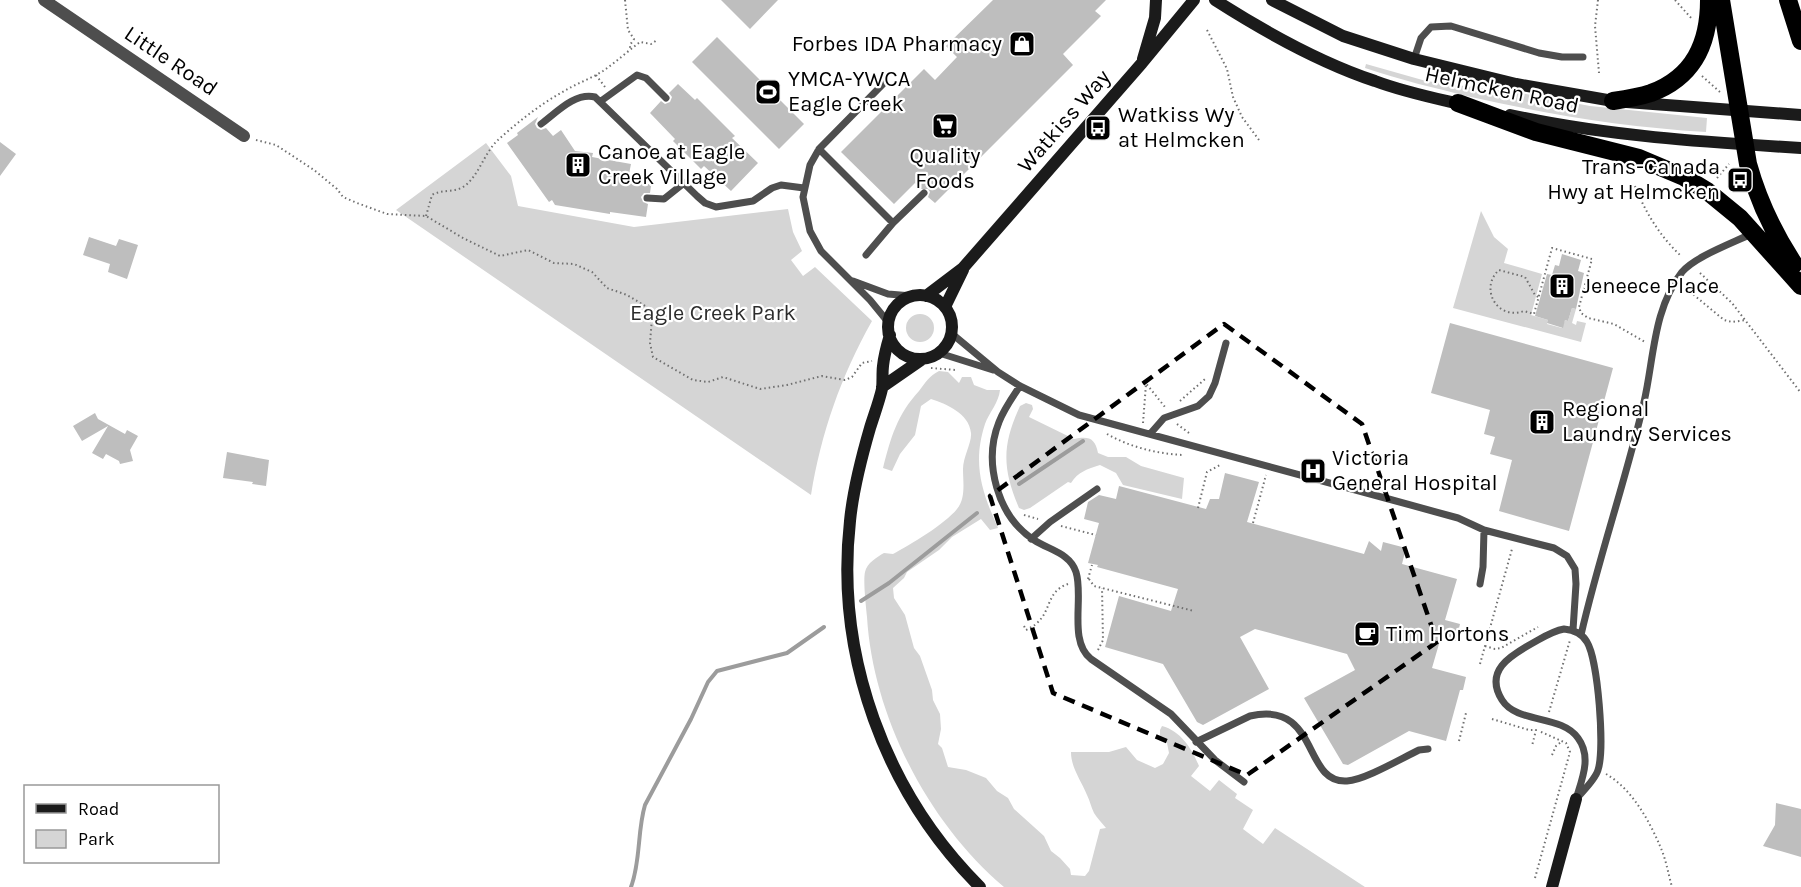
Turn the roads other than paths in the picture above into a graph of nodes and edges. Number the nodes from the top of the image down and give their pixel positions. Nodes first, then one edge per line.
1 (44, 0) edge
2 (1156, 0) edge
3 (1194, 0) edge
4 (1215, 0) edge
5 (1272, 0) edge
6 (1709, 0) edge
7 (1721, 0) edge
8 (1788, 0) edge
9 (1801, 41) edge
10 (1583, 57) dead end
11 (1414, 59) junction
12 (1142, 63) junction
13 (883, 84) dead end
14 (666, 98) dead end
15 (602, 101) junction
16 (1613, 101) junction
17 (1458, 104) junction
18 (1741, 112) junction
19 (1801, 115) edge
20 (541, 124) dead end
21 (244, 136) road end
22 (1744, 145) junction
23 (1800, 148) edge
24 (819, 149) junction
25 (684, 183) junction
26 (804, 188) junction
27 (924, 192) dead end
28 (648, 198) dead end
29 (893, 223) junction
30 (1754, 232) junction
31 (866, 255) dead end
32 (963, 268) junction
33 (1801, 275) edge
34 (850, 280) junction
35 (1801, 286) edge
36 (912, 296) junction
37 (926, 296) junction
38 (945, 307) junction
39 (889, 328) junction
40 (951, 333) junction
41 (1226, 343) dead end
42 (939, 353) junction
43 (924, 364) junction
44 (998, 372) junction
45 (1020, 386) junction
46 (882, 387) junction
47 (1150, 434) junction
48 (1097, 489) dead end
49 (1484, 530) junction
50 (1031, 539) junction
51 (1480, 584) dead end
52 (1572, 630) junction
53 (1581, 635) junction
54 (1196, 742) junction
55 (1428, 749) dead end
56 (1244, 782) dead end
57 (1576, 799) junction
58 (980, 887) edge
59 (1552, 887) edge

1 - 21 street, Little Road
2 - 12 street
3 - 12 street, Watkiss Way
4 - 17 street, Helmcken Road
5 - 11 street, Helmcken Road
6 - 16 highway
7 - 18 highway
8 - 9 highway
10 - 11 lane
11 - 16 street, Helmcken Road
12 - 32 street, Watkiss Way
13 - 24 lane
14 - 15 lane
15 - 20 lane
15 - 25 lane
16 - 18 street, Helmcken Road
17 - 22 street, Helmcken Road
17 - 30 highway
18 - 19 street, Helmcken Road
18 - 22 highway
22 - 23 street, Helmcken Road
22 - 33 highway
24 - 26 lane
24 - 29 lane
25 - 26 lane
25 - 28 lane
26 - 34 lane
27 - 29 lane
29 - 31 lane
30 - 35 highway
30 - 53 lane
32 - 37 street, Watkiss Way
32 - 38 street, Watkiss Way
34 - 36 lane
34 - 39 lane
36 - 37 street
36 - 39 street
37 - 38 street
38 - 40 street
39 - 43 street
39 - 46 street
40 - 42 street
40 - 44 lane
41 - 47 lane
42 - 43 street
42 - 44 lane
43 - 46 street
44 - 45 lane
45 - 47 lane
45 - 50 lane
46 - 58 street
47 - 49 lane
48 - 50 lane
49 - 51 lane
49 - 52 lane
50 - 54 lane
52 - 53 lane
52 - 57 lane
53 - 57 lane
54 - 55 lane
54 - 56 lane
57 - 59 street

